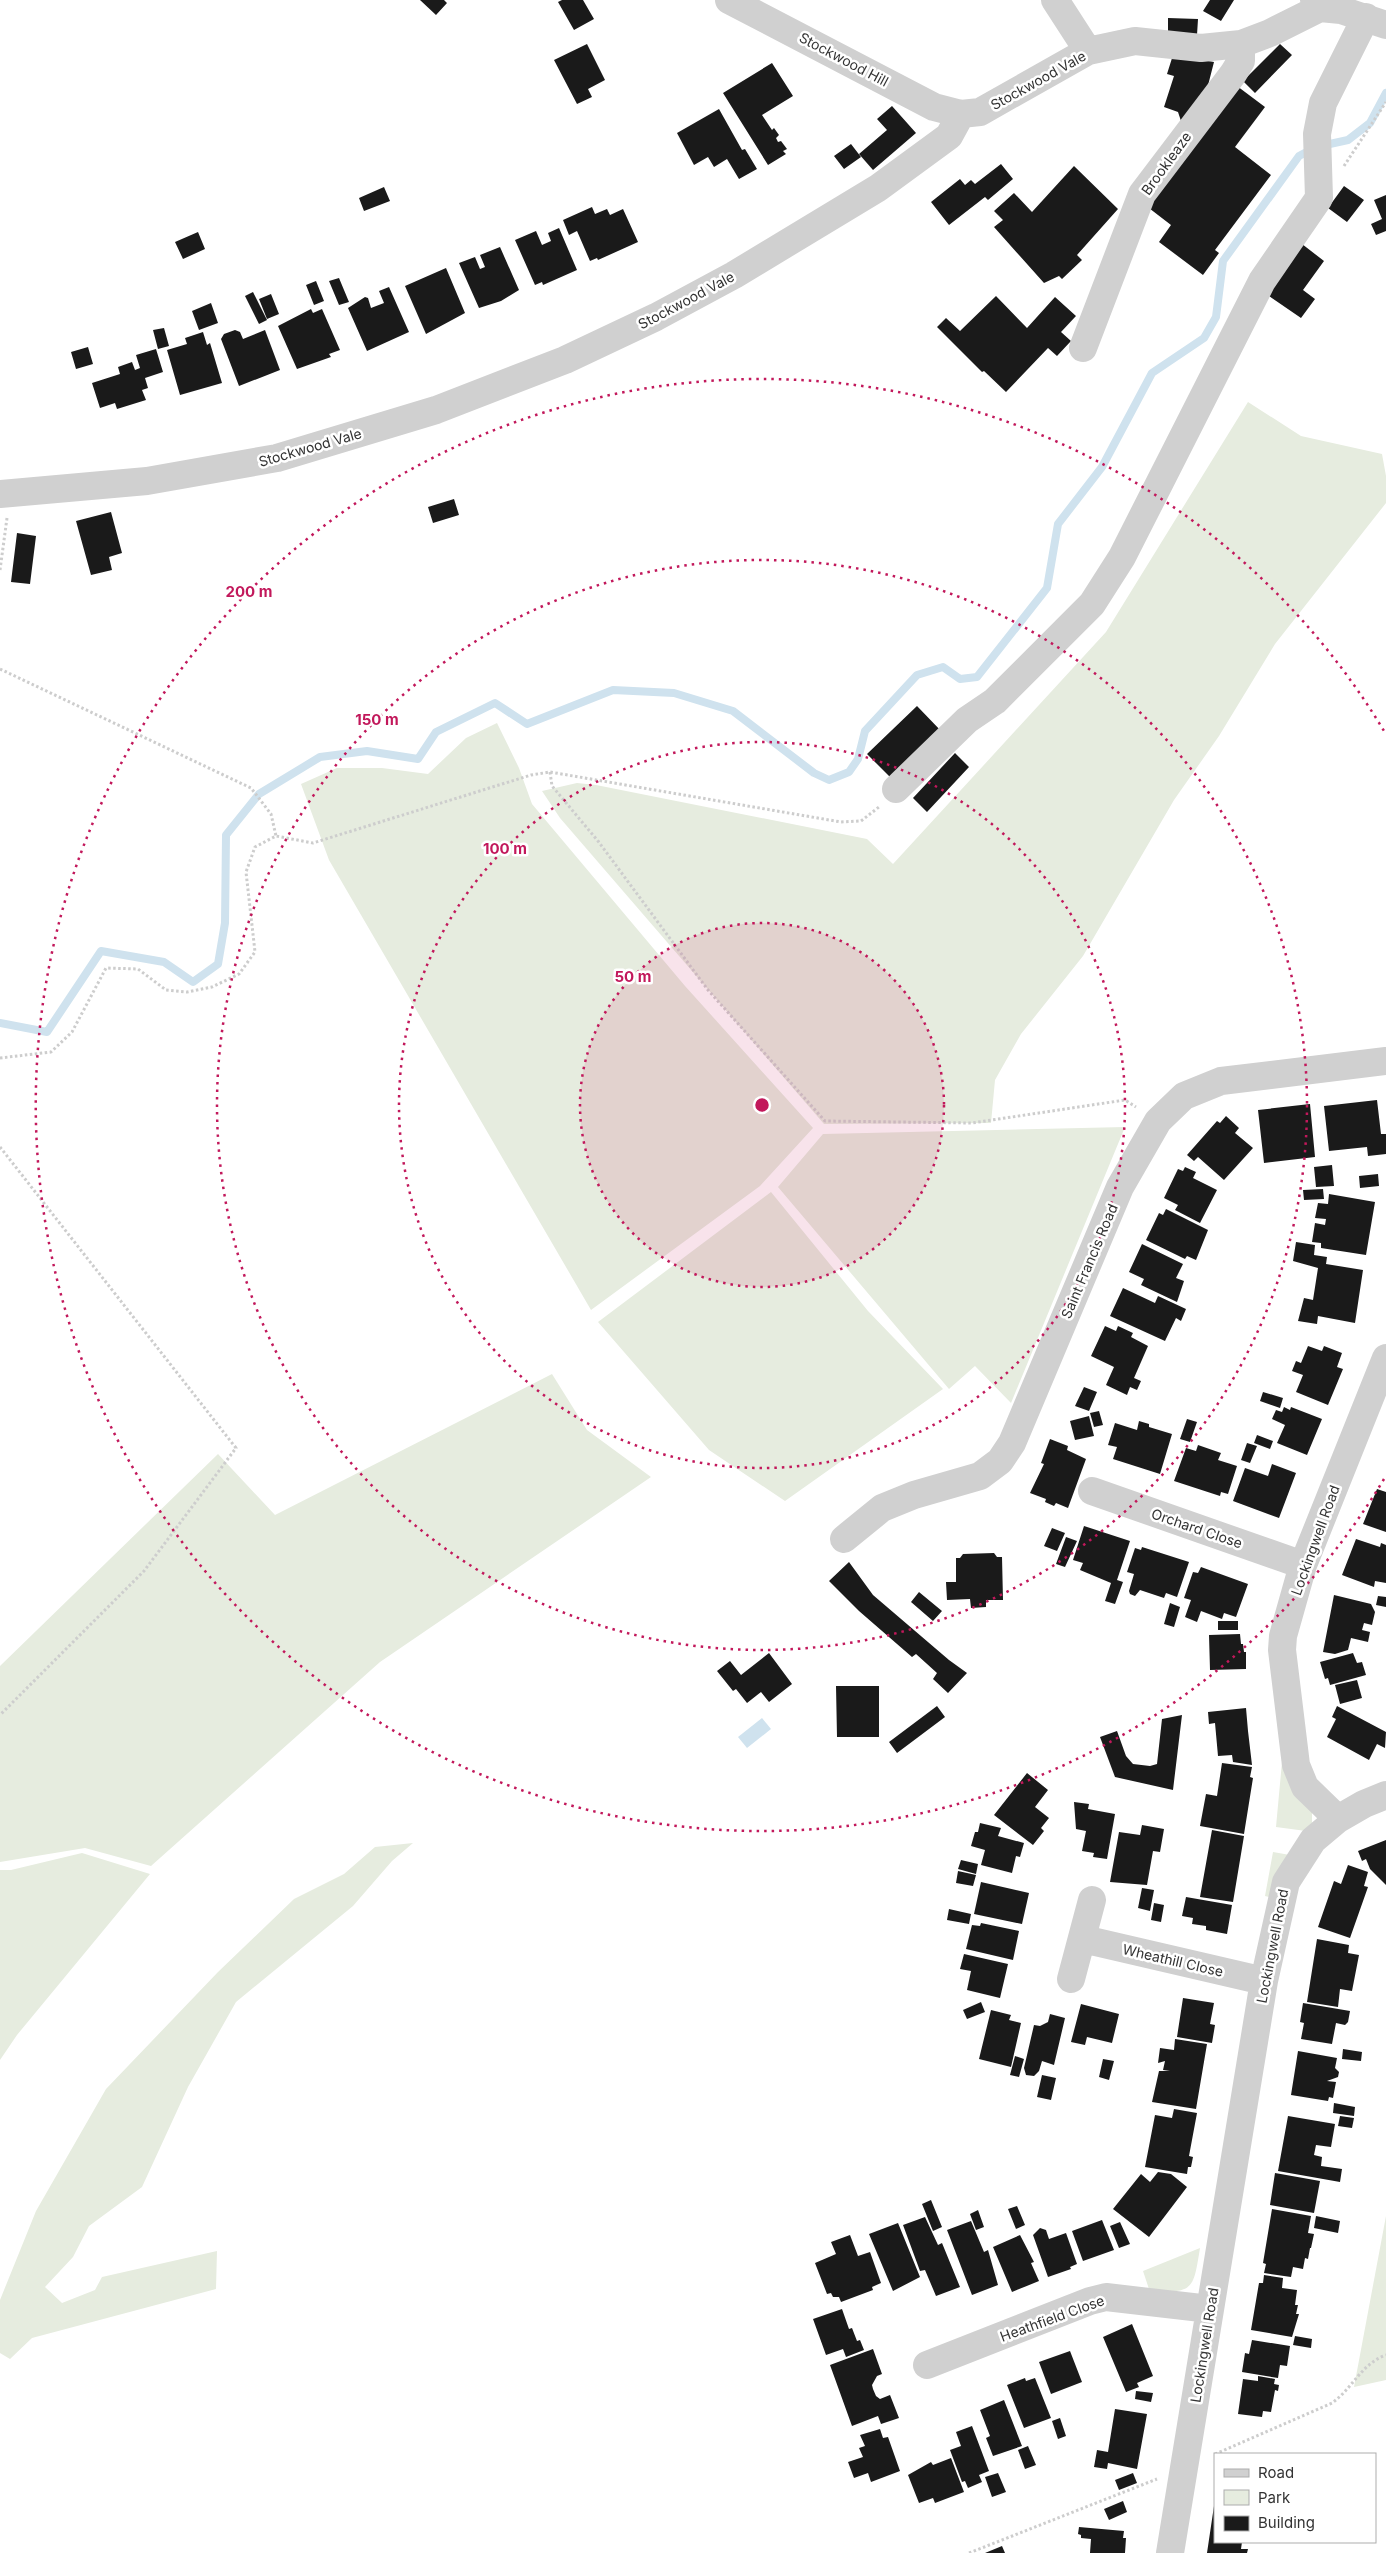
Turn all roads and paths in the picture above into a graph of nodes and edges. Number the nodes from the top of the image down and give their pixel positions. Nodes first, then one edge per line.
1 (729, 0) edge
2 (1055, 0) edge
3 (1317, 4) edge
4 (1376, 21) edge
5 (1241, 44) junction
6 (1088, 51) junction
7 (1386, 102) edge
8 (961, 114) junction
9 (1342, 168) dead end
10 (1083, 348) dead end
11 (1, 489) edge
12 (0, 570) edge
13 (0, 669) edge
14 (550, 772) junction
15 (896, 788) joint
16 (276, 836) junction
17 (0, 1058) edge
18 (1386, 1061) edge
19 (1158, 1121) junction
20 (0, 1148) edge
21 (1386, 1358) edge
22 (1092, 1491) dead end
23 (844, 1539) dead end
24 (1302, 1565) junction
25 (0, 1715) edge
26 (1386, 1795) edge
27 (1338, 1819) junction
28 (1092, 1900) dead end
29 (1082, 1939) junction
30 (1071, 1979) dead end
31 (1264, 1981) junction
32 (1210, 2309) junction
33 (1386, 2355) edge
34 (927, 2365) dead end
35 (1217, 2453) edge
36 (1184, 2468) junction
37 (969, 2553) edge
38 (1170, 2553) edge

1 - 8 street, Stockwood Hill
2 - 6 street
3 - 4 street
3 - 5 street, Stockwood Vale
4 - 15 street
5 - 6 street, Stockwood Vale
5 - 10 street, Brookleaze
6 - 8 street, Stockwood Vale
7 - 9 path
8 - 11 street, Stockwood Vale
11 - 12 path
13 - 16 path
14 - 15 path
14 - 16 path
14 - 19 path
16 - 17 path
18 - 19 street, Saint Francis Road
19 - 23 street, Saint Francis Road
20 - 25 path
21 - 24 street, Lockingwell Road
22 - 24 street, Orchard Close
24 - 27 street, Lockingwell Road
26 - 27 street
27 - 31 street, Lockingwell Road
28 - 29 street
29 - 30 street
29 - 31 street, Wheathill Close
31 - 32 street, Lockingwell Road
32 - 34 street, Heathfield Close
32 - 36 street, Lockingwell Road
33 - 35 path
36 - 37 path
36 - 38 street, Lockingwell Road

